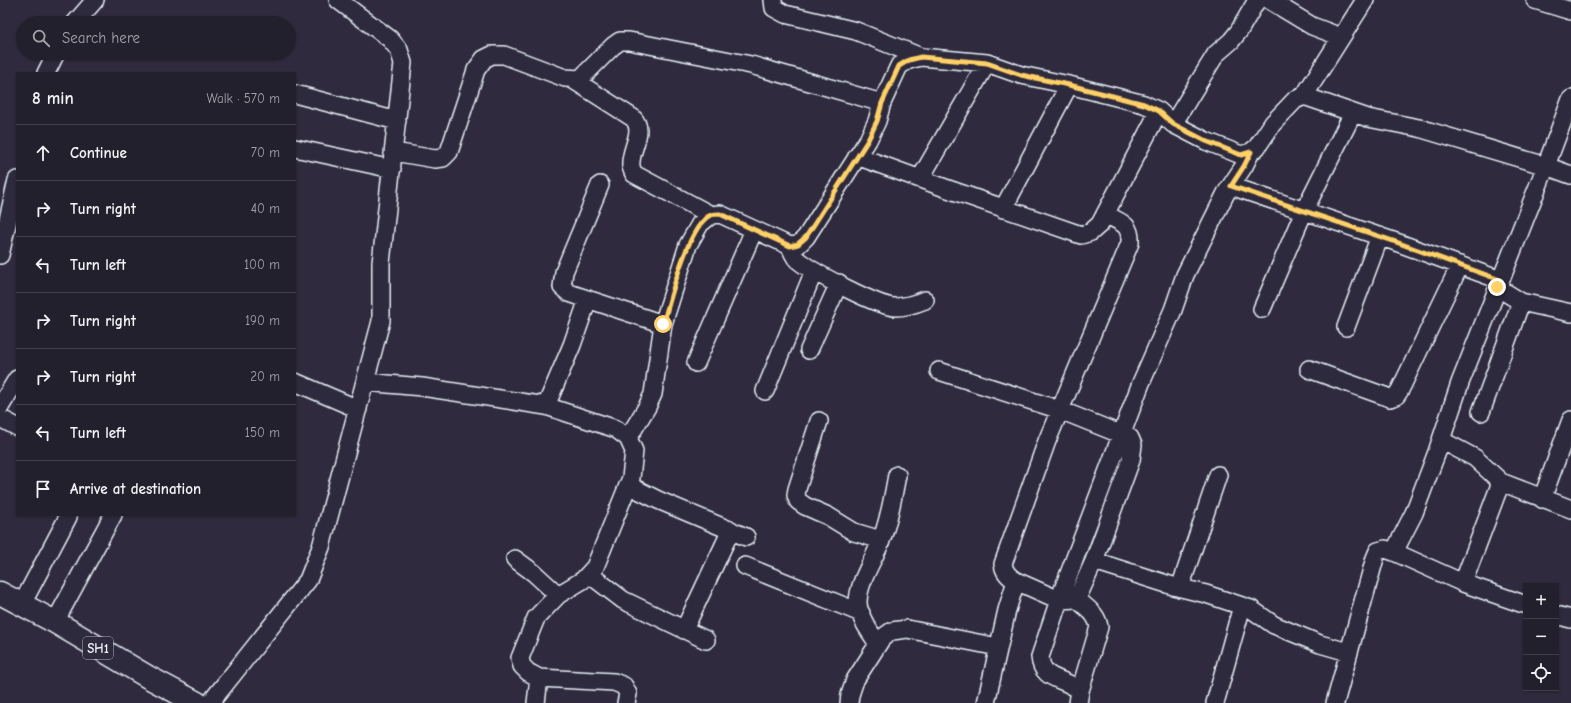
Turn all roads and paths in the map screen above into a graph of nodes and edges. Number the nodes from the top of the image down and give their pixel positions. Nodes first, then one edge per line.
1 (94, 0) edge
2 (338, 0) edge
3 (772, 0) edge
4 (1257, 0) edge
5 (1269, 0) edge
6 (1365, 0) edge
7 (1535, 0) edge
8 (1571, 11) edge
9 (81, 16) edge
10 (1341, 37) junction
11 (921, 57) junction
12 (52, 60) edge
13 (987, 63) junction
14 (46, 72) edge
15 (572, 79) junction
16 (1069, 85) junction
17 (296, 94) edge
18 (1304, 96) junction
19 (1571, 99) edge
20 (882, 103) junction
21 (1159, 111) junction
22 (1353, 113) junction
23 (397, 121) junction
24 (1173, 124) junction
25 (296, 148) edge
26 (394, 152) junction
27 (1251, 152) junction
28 (858, 156) junction
29 (1546, 166) junction
30 (392, 169) junction
31 (1571, 175) edge
32 (920, 179) junction
33 (16, 182) edge
34 (600, 185) dead end
35 (1231, 186) junction
36 (6, 197) edge
37 (1004, 209) junction
38 (1304, 211) junction
39 (1105, 214) junction
40 (711, 215) junction
41 (754, 230) junction
42 (1380, 236) junction
43 (790, 246) junction
44 (0, 255) edge
45 (1460, 266) junction
46 (814, 271) junction
47 (838, 283) junction
48 (1498, 284) junction
49 (588, 299) junction
50 (925, 300) dead end
51 (1521, 302) junction
52 (1262, 309) dead end
53 (1571, 313) edge
54 (663, 324) junction
55 (1346, 327) dead end
56 (809, 350) dead end
57 (696, 363) dead end
58 (1309, 369) dead end
59 (939, 371) dead end
60 (16, 381) edge
61 (296, 382) edge
62 (365, 382) junction
63 (765, 391) dead end
64 (546, 406) junction
65 (0, 407) edge
66 (358, 409) junction
67 (1060, 410) junction
68 (1480, 412) dead end
69 (0, 418) edge
70 (1571, 420) edge
71 (819, 421) dead end
72 (16, 426) edge
73 (1122, 434) junction
74 (628, 438) junction
75 (1442, 440) junction
76 (897, 475) dead end
77 (1218, 475) dead end
78 (1500, 482) junction
79 (628, 485) junction
80 (1542, 499) junction
81 (1571, 509) edge
82 (112, 516) edge
83 (68, 517) dead end
84 (881, 540) junction
85 (1394, 552) junction
86 (515, 559) dead end
87 (1094, 561) junction
88 (745, 566) dead end
89 (589, 574) junction
90 (1016, 581) junction
91 (1463, 583) junction
92 (1180, 588) junction
93 (0, 593) edge
94 (558, 595) junction
95 (1077, 599) junction
96 (1059, 600) junction
97 (22, 604) junction
98 (1523, 604) edge
99 (1242, 606) junction
100 (861, 613) junction
101 (1559, 616) edge
102 (1571, 619) edge
103 (55, 622) junction
104 (684, 630) junction
105 (706, 640) dead end
106 (878, 644) junction
107 (998, 647) junction
108 (1348, 652) junction
109 (539, 678) junction
110 (1079, 697) edge
111 (197, 703) edge
112 (210, 703) edge
113 (536, 703) edge
114 (626, 703) edge
115 (849, 703) edge
116 (986, 703) edge
117 (1215, 703) edge
118 (1335, 703) edge

1 - 9 street
2 - 23 street
3 - 11 street
4 - 24 street
5 - 10 street
6 - 10 street
7 - 8 street
10 - 18 street
11 - 13 street
11 - 20 street
12 - 14 street
13 - 16 street
13 - 32 street
15 - 20 street
15 - 26 street
15 - 40 street
16 - 21 street
16 - 37 street
17 - 23 street
18 - 22 street
18 - 27 street
19 - 29 street
20 - 28 street
21 - 24 street
21 - 39 street
22 - 29 street
22 - 38 street
23 - 26 street
24 - 27 street
25 - 30 street
26 - 30 street
27 - 35 street
28 - 32 street
28 - 43 street
29 - 31 street
29 - 48 street
30 - 62 street
32 - 37 street
33 - 36 street
34 - 49 street
35 - 38 street
35 - 73 street
36 - 44 street
37 - 39 street
38 - 42 street
38 - 52 street
39 - 67 street
40 - 41 street
40 - 54 street
41 - 43 street
41 - 57 street
42 - 45 street
42 - 55 street
43 - 46 street
45 - 48 street
45 - 58 street
46 - 47 street
46 - 63 street
47 - 50 street
47 - 56 street
48 - 51 street
48 - 75 street
49 - 54 street
49 - 64 street
51 - 53 street
51 - 68 street
54 - 74 street
59 - 67 street
60 - 65 street
61 - 66 street
62 - 64 street
62 - 66 street
64 - 74 street
66 - 112 street
67 - 73 street
67 - 90 street
69 - 72 street
70 - 80 street
71 - 84 street
73 - 87 street
73 - 96 street
74 - 79 street
75 - 78 street
75 - 85 street
76 - 84 street
77 - 92 street
78 - 80 street
78 - 91 street
79 - 89 street
79 - 104 street
80 - 81 street
82 - 103 street
83 - 97 street
84 - 100 street
85 - 91 street
85 - 108 street
86 - 94 street
87 - 92 street
87 - 95 street
88 - 100 street
89 - 94 street
89 - 104 street
90 - 96 street
90 - 107 street
91 - 98 street
92 - 99 street
93 - 97 main road, SH1
94 - 109 street
95 - 96 street
95 - 110 street
96 - 110 street
97 - 103 main road, SH1
99 - 108 street
99 - 117 street
100 - 106 street
101 - 102 street
103 - 111 main road, SH1
104 - 105 street
106 - 107 street
106 - 115 street
107 - 116 street
108 - 118 street
109 - 113 street
109 - 114 street

